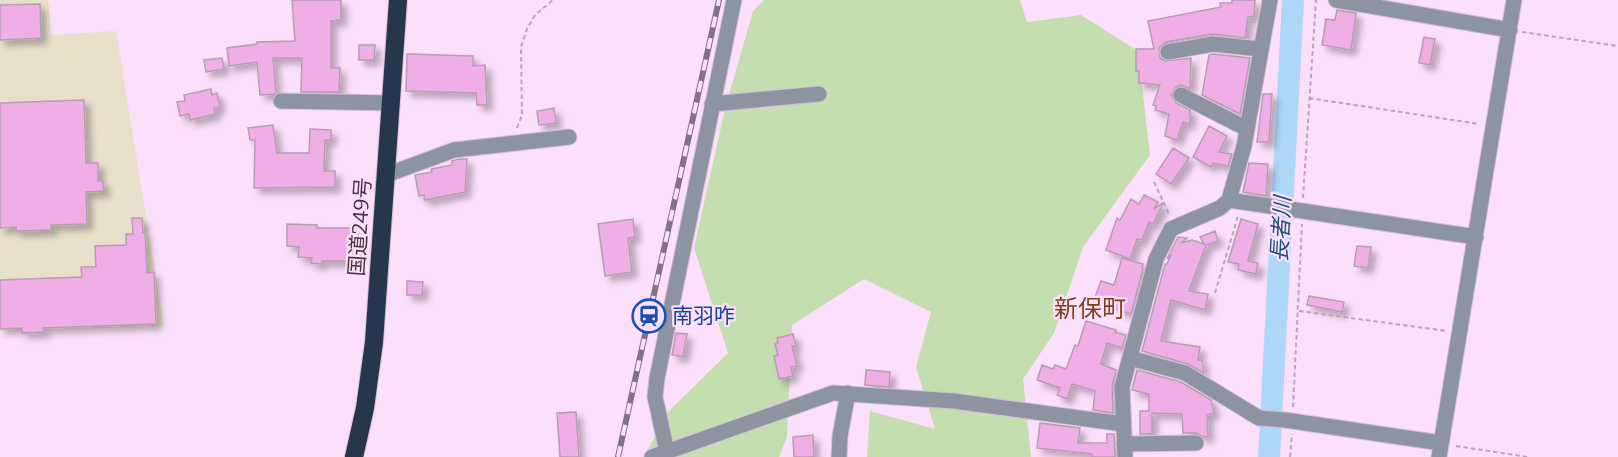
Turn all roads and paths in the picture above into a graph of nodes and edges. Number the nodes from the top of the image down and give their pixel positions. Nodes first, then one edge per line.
1 (398, 0) edge
2 (553, 0) edge
3 (734, 0) edge
4 (1270, 0) edge
5 (1316, 0) edge
6 (1336, 0) edge
7 (1514, 0) edge
8 (1510, 30) junction
9 (1618, 46) edge
10 (1260, 49) junction
11 (1168, 52) dead end
12 (819, 94) dead end
13 (1181, 95) dead end
14 (1310, 98) junction
15 (281, 101) dead end
16 (392, 103) junction
17 (712, 104) junction
18 (1494, 126) junction
19 (1246, 129) junction
20 (569, 137) dead end
21 (516, 143) junction
22 (387, 175) junction
23 (1154, 182) dead end
24 (1235, 201) junction
25 (1296, 209) junction
26 (1175, 228) junction
27 (1476, 237) junction
28 (1215, 293) dead end
29 (1299, 311) junction
30 (1460, 333) junction
31 (1130, 358) junction
32 (848, 393) junction
33 (1289, 421) junction
34 (1123, 424) junction
35 (1196, 444) dead end
36 (1440, 450) edge
37 (1125, 451) edge
38 (660, 454) edge
39 (354, 457) edge
40 (839, 457) edge
41 (1290, 457) edge
42 (1528, 457) edge

1 - 16 highway, 国道249号
2 - 21 path
3 - 17 street
4 - 10 street
5 - 14 path
6 - 8 street
7 - 8 street
8 - 9 path
8 - 18 street
10 - 11 street
10 - 19 street
12 - 17 street
13 - 19 street
14 - 18 path
14 - 25 path
15 - 16 street
16 - 22 highway, 国道249号
17 - 38 street
18 - 27 street
19 - 24 street
20 - 21 street
21 - 22 street
22 - 39 highway, 国道249号
23 - 26 path
24 - 25 street
24 - 26 street
24 - 28 path
25 - 27 street
25 - 29 path
26 - 31 street
27 - 30 street
29 - 30 path
29 - 33 path
30 - 36 street
31 - 33 street
31 - 34 street
32 - 34 street
32 - 38 street
32 - 40 street
33 - 36 street
33 - 41 path
34 - 37 street
35 - 37 street
36 - 42 path

